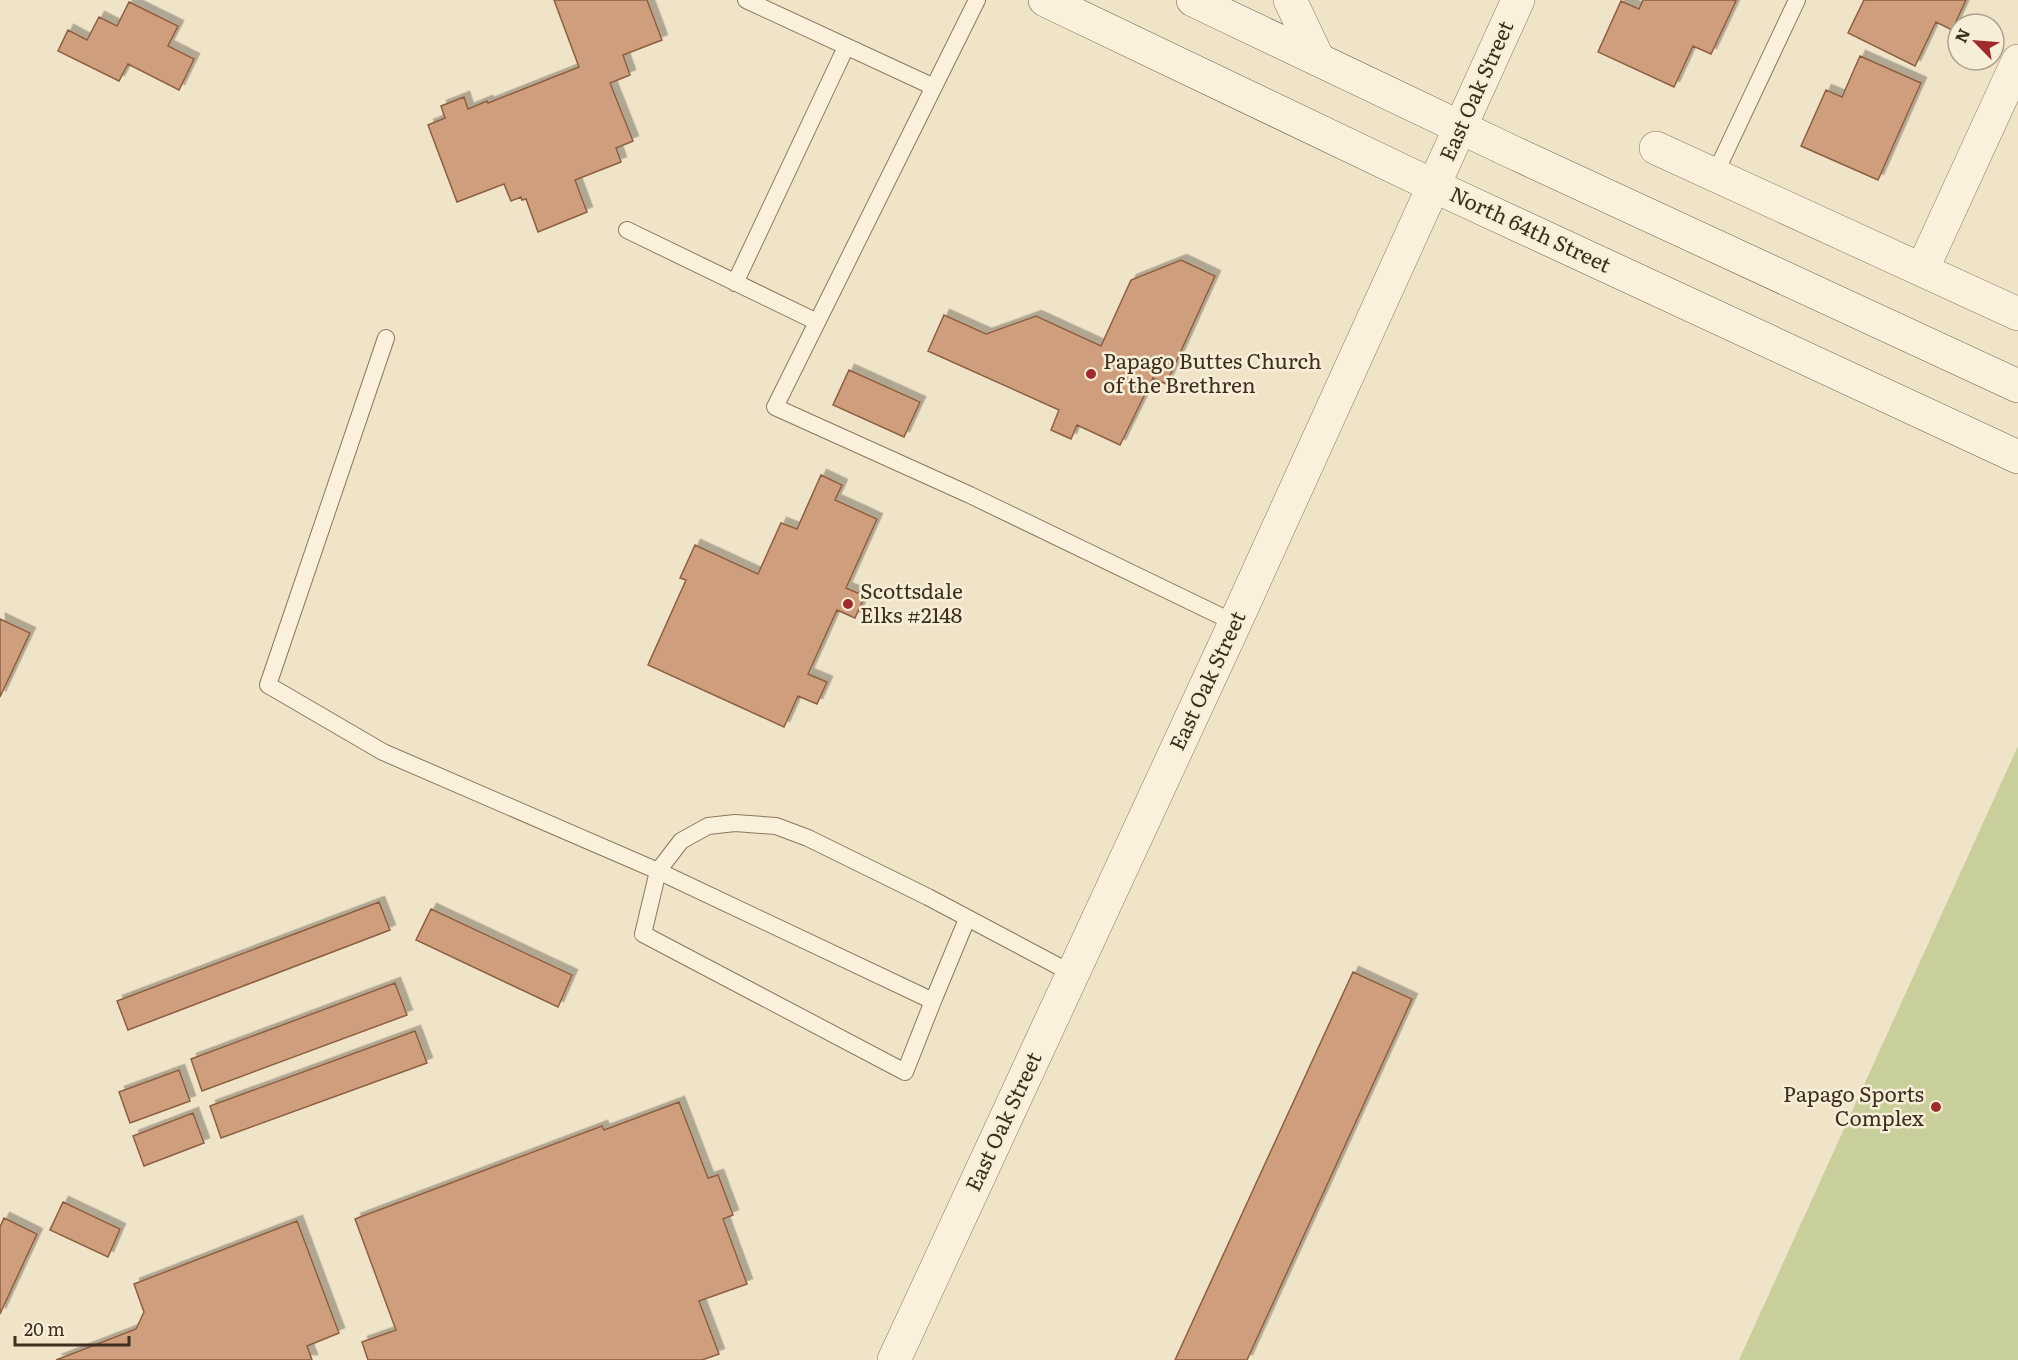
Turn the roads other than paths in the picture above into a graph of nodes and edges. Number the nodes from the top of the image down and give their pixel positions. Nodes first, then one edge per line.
1 (746, 0) edge
2 (977, 0) edge
3 (1045, 0) edge
4 (1193, 0) edge
5 (1290, 0) edge
6 (1518, 0) edge
7 (1797, 0) edge
8 (846, 47) junction
9 (1318, 59) junction
10 (2018, 62) edge
11 (934, 87) junction
12 (1461, 128) junction
13 (1656, 148) dead end
14 (1715, 174) junction
15 (1434, 186) junction
16 (627, 230) dead end
17 (1922, 270) junction
18 (735, 283) junction
19 (2018, 314) edge
20 (816, 322) junction
21 (386, 338) dead end
22 (2018, 386) edge
23 (2018, 457) edge
24 (1235, 623) junction
25 (658, 871) junction
26 (967, 919) junction
27 (1073, 974) junction
28 (933, 1001) junction
29 (894, 1360) edge

1 - 8 lane
2 - 11 lane
3 - 15 street, North 64th Street
4 - 9 street
5 - 9 street
6 - 12 street, East Oak Street
7 - 14 lane
8 - 11 lane
8 - 18 lane
9 - 12 street
10 - 17 street
11 - 20 lane
12 - 15 street, East Oak Street
12 - 22 street
13 - 14 street
14 - 17 street
15 - 23 street, North 64th Street
15 - 24 street, East Oak Street
16 - 18 lane
17 - 19 street
18 - 20 lane
20 - 24 lane
21 - 25 lane
24 - 27 street, East Oak Street
25 - 26 lane
25 - 28 lane
25 - 28 lane
26 - 27 lane
26 - 28 lane
27 - 29 street, East Oak Street

